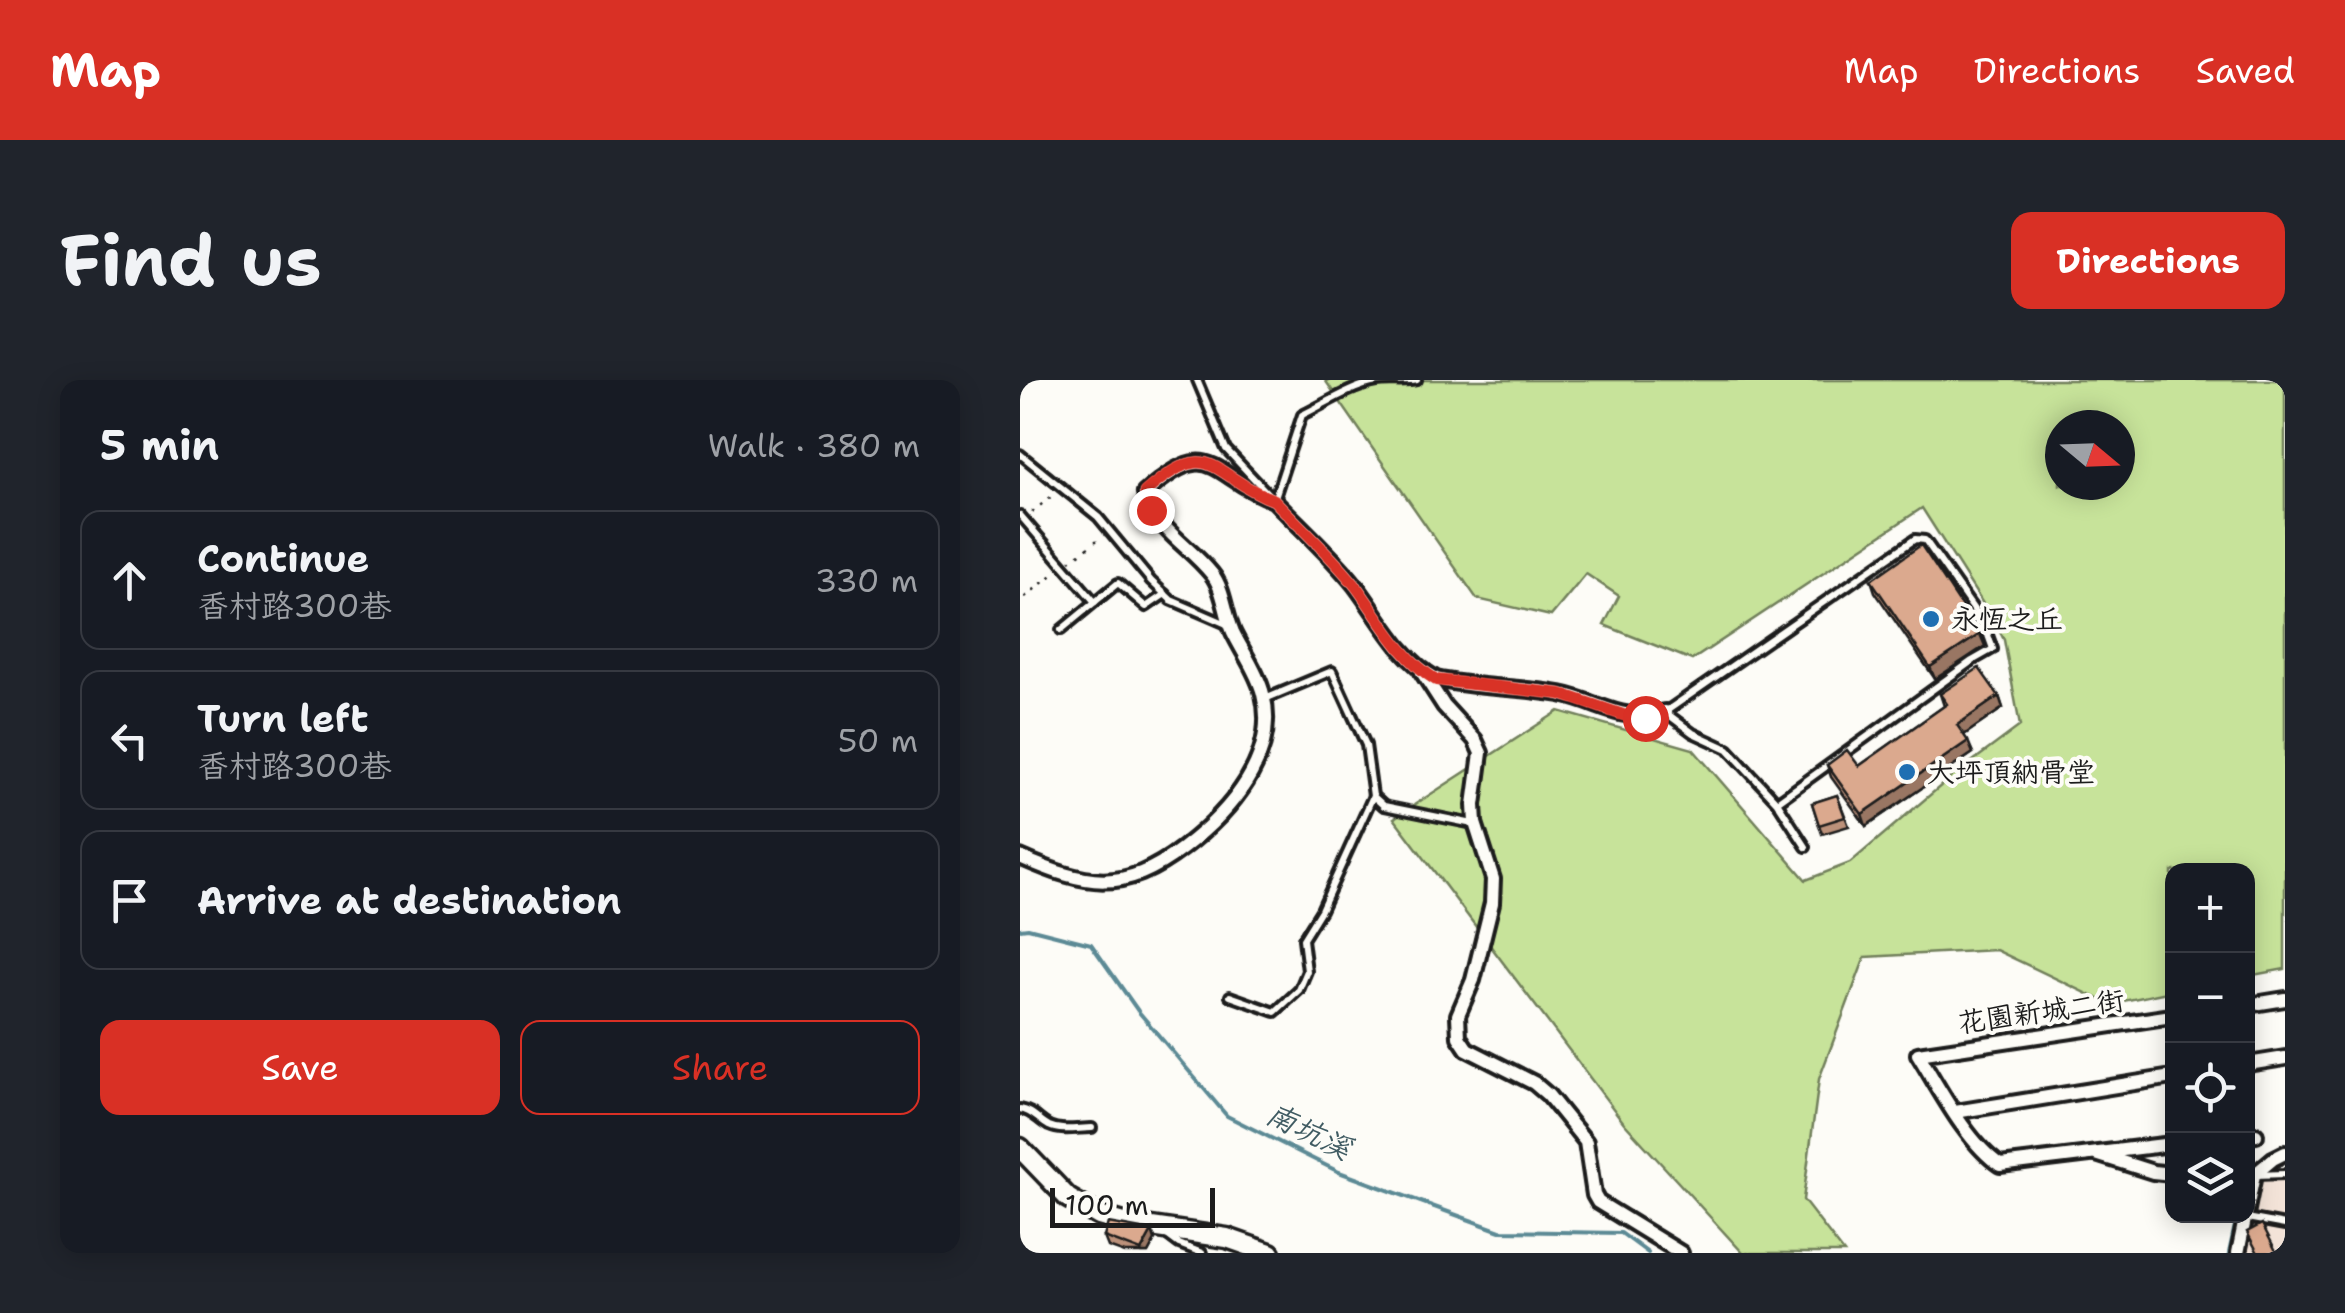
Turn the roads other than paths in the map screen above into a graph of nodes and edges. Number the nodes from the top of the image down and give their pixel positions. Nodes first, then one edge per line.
1 (1197, 380) edge
2 (1417, 380) edge
3 (1020, 454) edge
4 (1274, 500) junction
5 (1022, 517) edge
6 (1165, 594) junction
7 (1095, 602) junction
8 (1230, 626) junction
9 (1061, 630) dead end
10 (1420, 670) junction
11 (1466, 684) junction
12 (1264, 700) junction
13 (1444, 706) junction
14 (1666, 712) junction
15 (1374, 796) junction
16 (1777, 802) junction
17 (1475, 824) junction
18 (1806, 847) dead end
19 (1020, 857) edge
20 (1230, 996) dead end
21 (2285, 999) edge
22 (2255, 1004) edge
23 (2165, 1017) edge
24 (2285, 1058) edge
25 (2255, 1063) edge
26 (2165, 1078) edge
27 (1020, 1109) edge
28 (1955, 1112) junction
29 (1092, 1128) dead end
30 (2165, 1145) edge
31 (1020, 1148) edge
32 (2089, 1152) junction
33 (2285, 1154) edge
34 (2255, 1172) edge
35 (2165, 1173) edge
36 (2285, 1174) edge
37 (2255, 1175) edge
38 (2255, 1219) edge
39 (2246, 1223) edge
40 (2285, 1225) edge
41 (1158, 1228) junction
42 (1202, 1253) edge
43 (1270, 1253) edge
44 (1681, 1253) edge
45 (2238, 1253) edge

1 - 4 lane
2 - 4 lane
3 - 6 lane
4 - 8 street
4 - 10 street
5 - 7 lane
6 - 7 lane
6 - 8 lane
7 - 9 lane
8 - 12 street
10 - 11 street
10 - 13 street
11 - 13 street
11 - 14 street
12 - 15 lane
12 - 19 street
13 - 17 street
14 - 16 lane
14 - 16 lane
15 - 17 lane
15 - 20 lane
16 - 18 lane
17 - 44 street
21 - 22 street
23 - 28 street, 花園新城二街
24 - 25 street
26 - 28 street
27 - 29 lane
28 - 32 street
30 - 32 street
31 - 41 street
32 - 35 street
33 - 34 street
36 - 37 lane
38 - 40 lane
39 - 45 street
41 - 42 lane
41 - 43 street

